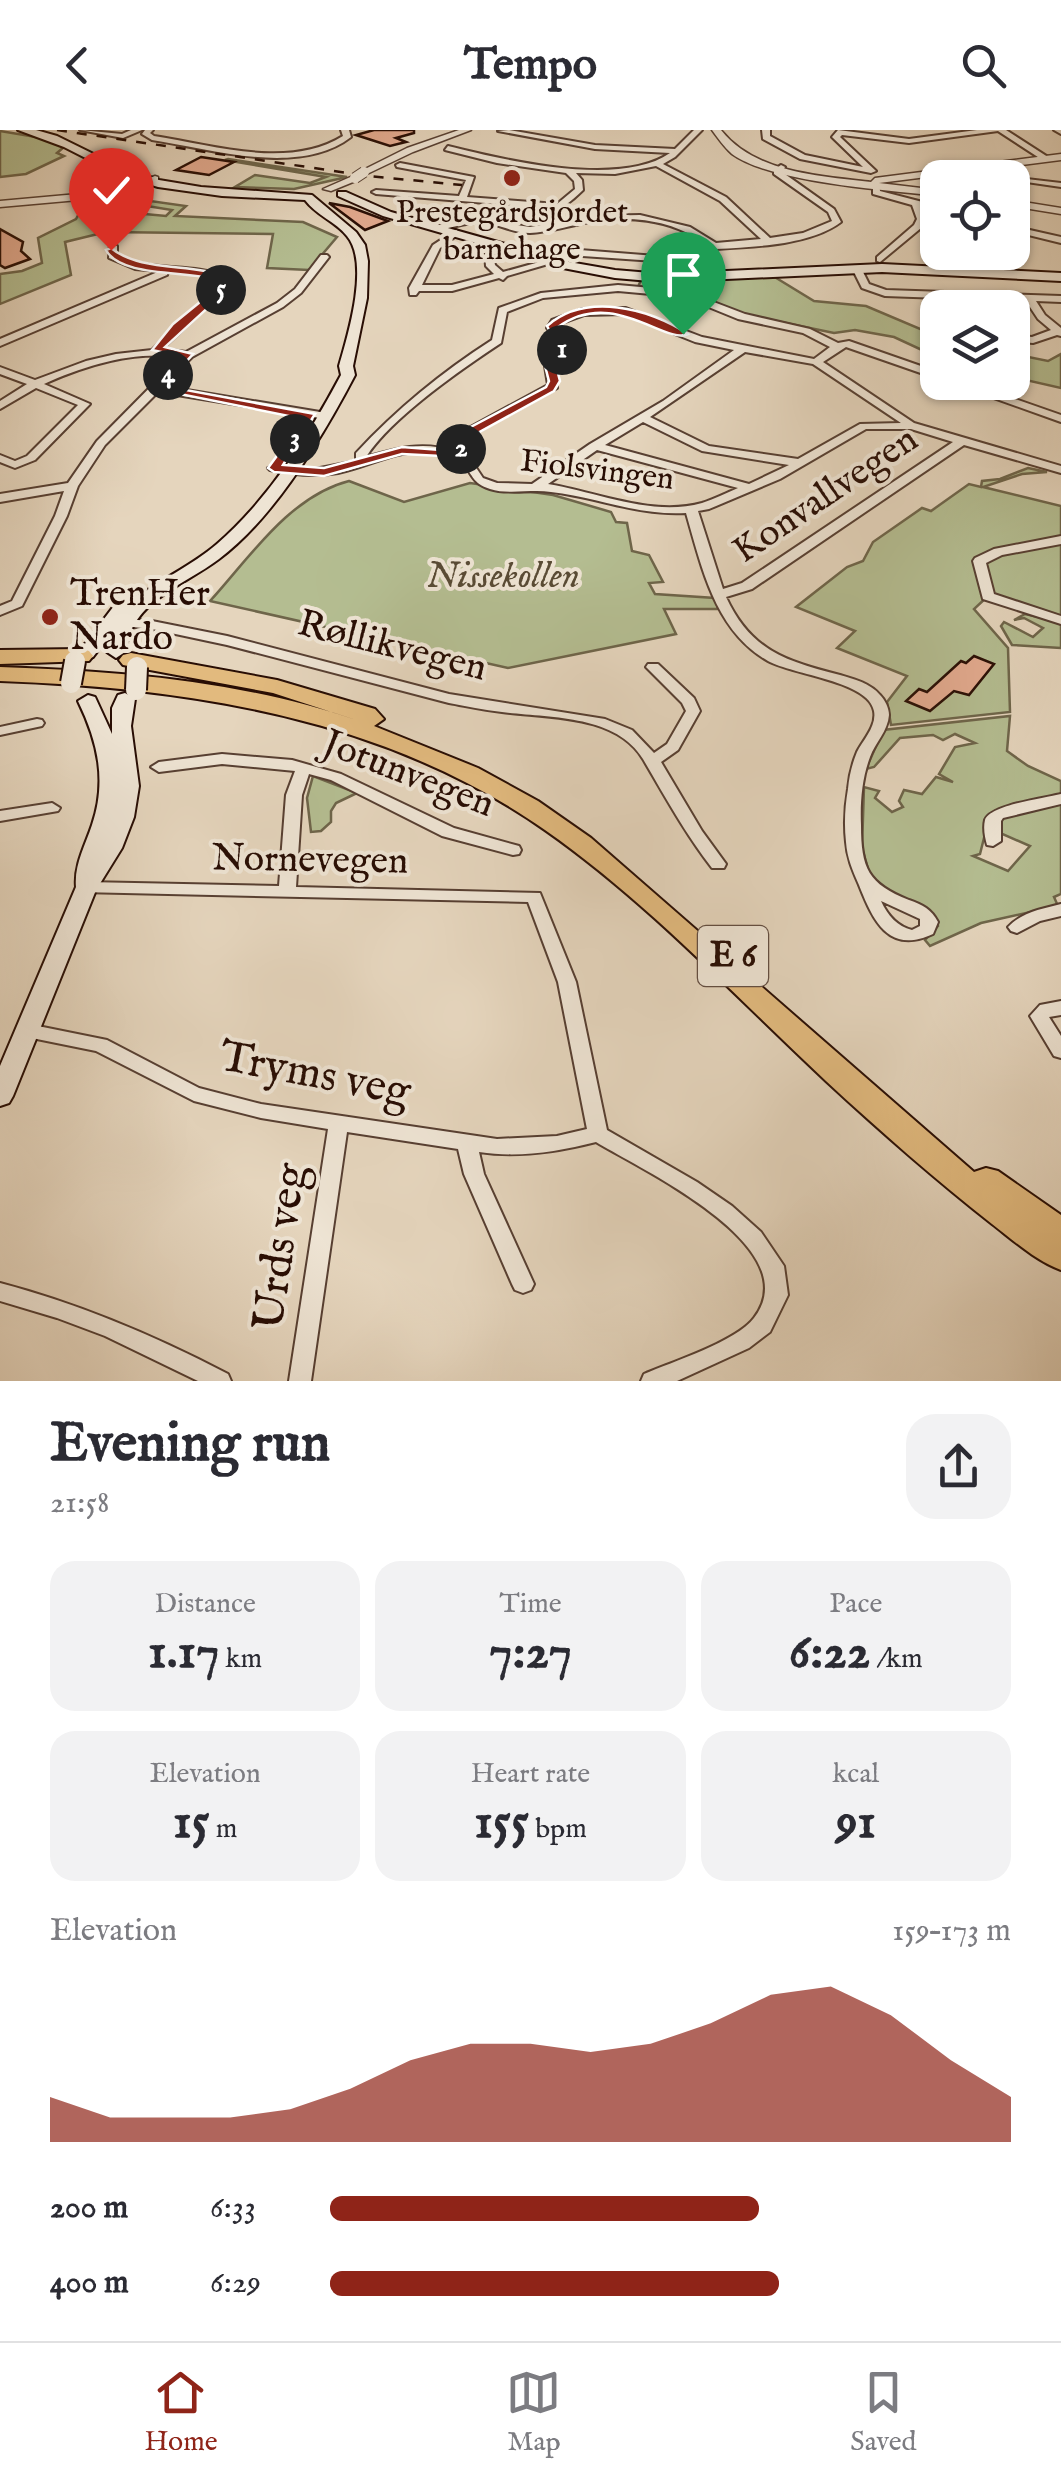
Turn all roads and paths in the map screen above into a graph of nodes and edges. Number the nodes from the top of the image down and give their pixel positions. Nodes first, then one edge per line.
1 (23, 130) edge
2 (84, 130) edge
3 (138, 130) edge
4 (149, 130) edge
5 (344, 130) edge
6 (467, 130) edge
7 (698, 130) edge
8 (716, 130) edge
9 (766, 130) edge
10 (827, 130) edge
11 (998, 130) edge
12 (502, 131) edge
13 (840, 133) edge
14 (951, 133) edge
15 (961, 146) dead end
16 (448, 148) dead end
17 (676, 150) junction
18 (1061, 157) edge
19 (1047, 159) junction
20 (1030, 161) edge
21 (656, 163) junction
22 (400, 165) dead end
23 (781, 167) junction
24 (568, 170) junction
25 (920, 174) edge
26 (143, 178) junction
27 (874, 180) junction
28 (1030, 181) edge
29 (1061, 185) edge
30 (920, 189) edge
31 (376, 192) dead end
32 (310, 196) junction
33 (334, 198) junction
34 (462, 198) junction
35 (916, 203) junction
36 (0, 204) edge
37 (920, 204) edge
38 (1030, 206) edge
39 (562, 207) junction
40 (1061, 211) edge
41 (493, 222) junction
42 (437, 228) junction
43 (1030, 232) edge
44 (456, 234) junction
45 (766, 239) junction
46 (1061, 240) edge
47 (713, 245) junction
48 (114, 246) dead end
49 (489, 254) dead end
50 (558, 256) dead end
51 (324, 257) dead end
52 (660, 259) junction
53 (880, 259) dead end
54 (543, 264) dead end
55 (857, 268) junction
56 (173, 270) junction
57 (700, 271) dead end
58 (504, 277) junction
59 (1061, 277) edge
60 (920, 294) edge
61 (1030, 298) edge
62 (1061, 299) edge
63 (1030, 300) edge
64 (1059, 332) edge
65 (1030, 340) edge
66 (0, 343) edge
67 (841, 345) junction
68 (742, 349) junction
69 (157, 350) junction
70 (188, 354) junction
71 (816, 362) junction
72 (0, 370) edge
73 (920, 370) edge
74 (32, 384) junction
75 (156, 388) junction
76 (1006, 400) edge
77 (0, 406) edge
78 (318, 415) junction
79 (644, 418) junction
80 (1061, 419) edge
81 (912, 426) junction
82 (962, 441) junction
83 (594, 446) junction
84 (456, 455) junction
85 (0, 458) edge
86 (360, 460) junction
87 (801, 463) junction
88 (281, 469) junction
89 (1061, 470) edge
90 (72, 486) junction
91 (536, 487) junction
92 (751, 488) junction
93 (0, 498) edge
94 (690, 509) junction
95 (1061, 539) edge
96 (721, 594) junction
97 (4, 610) edge
98 (1061, 620) edge
99 (123, 623) junction
100 (103, 628) junction
101 (0, 657) edge
102 (81, 657) junction
103 (128, 659) junction
104 (0, 666) edge
105 (653, 667) dead end
106 (0, 674) edge
107 (0, 684) edge
108 (77, 691) junction
109 (131, 695) junction
110 (38, 723) dead end
111 (372, 727) junction
112 (0, 731) edge
113 (651, 762) junction
114 (159, 767) dead end
115 (304, 768) junction
116 (1061, 799) edge
117 (52, 808) dead end
118 (0, 816) edge
119 (993, 842) dead end
120 (513, 850) dead end
121 (718, 864) dead end
122 (867, 885) dead end
123 (86, 888) junction
124 (287, 893) junction
125 (1061, 910) edge
126 (1017, 928) dead end
127 (1061, 1008) edge
128 (1050, 1029) edge
129 (28, 1031) junction
130 (1061, 1051) edge
131 (0, 1096) edge
132 (339, 1123) junction
133 (598, 1134) junction
134 (467, 1145) junction
135 (1061, 1234) edge
136 (1061, 1256) edge
137 (523, 1284) dead end
138 (0, 1292) edge
139 (220, 1381) edge
140 (300, 1381) edge
141 (652, 1381) edge

1 - 26 main road
2 - 3 street
4 - 5 street
6 - 33 street
7 - 17 street
8 - 23 street
9 - 27 street
10 - 13 street
11 - 14 street
11 - 19 street
12 - 17 street
13 - 14 street
13 - 27 street
14 - 15 street
16 - 24 street
17 - 21 street
18 - 19 street
19 - 20 street
21 - 24 street
21 - 45 street
22 - 34 street
23 - 27 street
23 - 45 street
24 - 39 street
25 - 27 street
26 - 32 main road
26 - 36 street
27 - 30 street
27 - 35 street
28 - 29 street
31 - 34 street
32 - 33 main road
32 - 33 main road
33 - 42 main road
33 - 78 main road
34 - 39 street
35 - 37 street
35 - 53 street
38 - 40 street
39 - 41 street
41 - 42 street
41 - 47 street
42 - 44 main road
43 - 46 street
44 - 55 main road
44 - 58 street
45 - 47 street
47 - 52 street
48 - 56 street
49 - 58 street
50 - 52 street
51 - 70 street
52 - 57 street
54 - 58 street
55 - 59 main road
55 - 60 street
56 - 66 street
56 - 69 street
61 - 62 street
63 - 64 street
64 - 65 street
67 - 71 street
67 - 73 street
67 - 86 street
68 - 71 street
68 - 79 street
68 - 84 street
69 - 70 street
69 - 74 street
70 - 75 street
71 - 81 street
72 - 74 street
74 - 77 street
74 - 85 street
75 - 78 street
75 - 90 street
76 - 80 street
78 - 88 main road
79 - 83 street
79 - 87 street
81 - 82 street
81 - 87 street
82 - 89 street
82 - 96 street, Konvallvegen
83 - 91 street
83 - 92 street
84 - 86 street
84 - 91 street, Fiolsvingen
86 - 88 street
87 - 92 street
88 - 99 main road
88 - 100 main road
90 - 93 street
90 - 97 street
91 - 94 street, Fiolsvingen
92 - 94 street
94 - 96 street
95 - 98 street
96 - 122 street
99 - 100 street, Røllikvegen
99 - 103 main road
99 - 113 street, Røllikvegen
100 - 102 main road
101 - 102 highway
102 - 103 main road
102 - 108 main road, bridge
103 - 109 main road, bridge
103 - 111 highway, E 6
104 - 111 highway, E 6
105 - 113 street
106 - 111 highway, E 6
107 - 108 highway
108 - 109 main road
108 - 123 main road
109 - 111 highway, E 6
109 - 123 main road
110 - 112 street
111 - 135 highway, E 6
111 - 136 highway, E 6
113 - 121 street, Røllikvegen
114 - 115 street, Jotunvegen
115 - 120 street, Jotunvegen
115 - 124 street
116 - 119 street
117 - 118 street
123 - 124 street, Nornevegen
123 - 129 main road
124 - 133 street, Nornevegen
125 - 126 street
127 - 128 street
128 - 130 street
129 - 131 main road
129 - 132 street, Tryms veg
132 - 134 street, Tryms veg
132 - 140 street, Urds veg
133 - 134 street, Tryms veg
133 - 141 street
134 - 137 street
138 - 139 street

